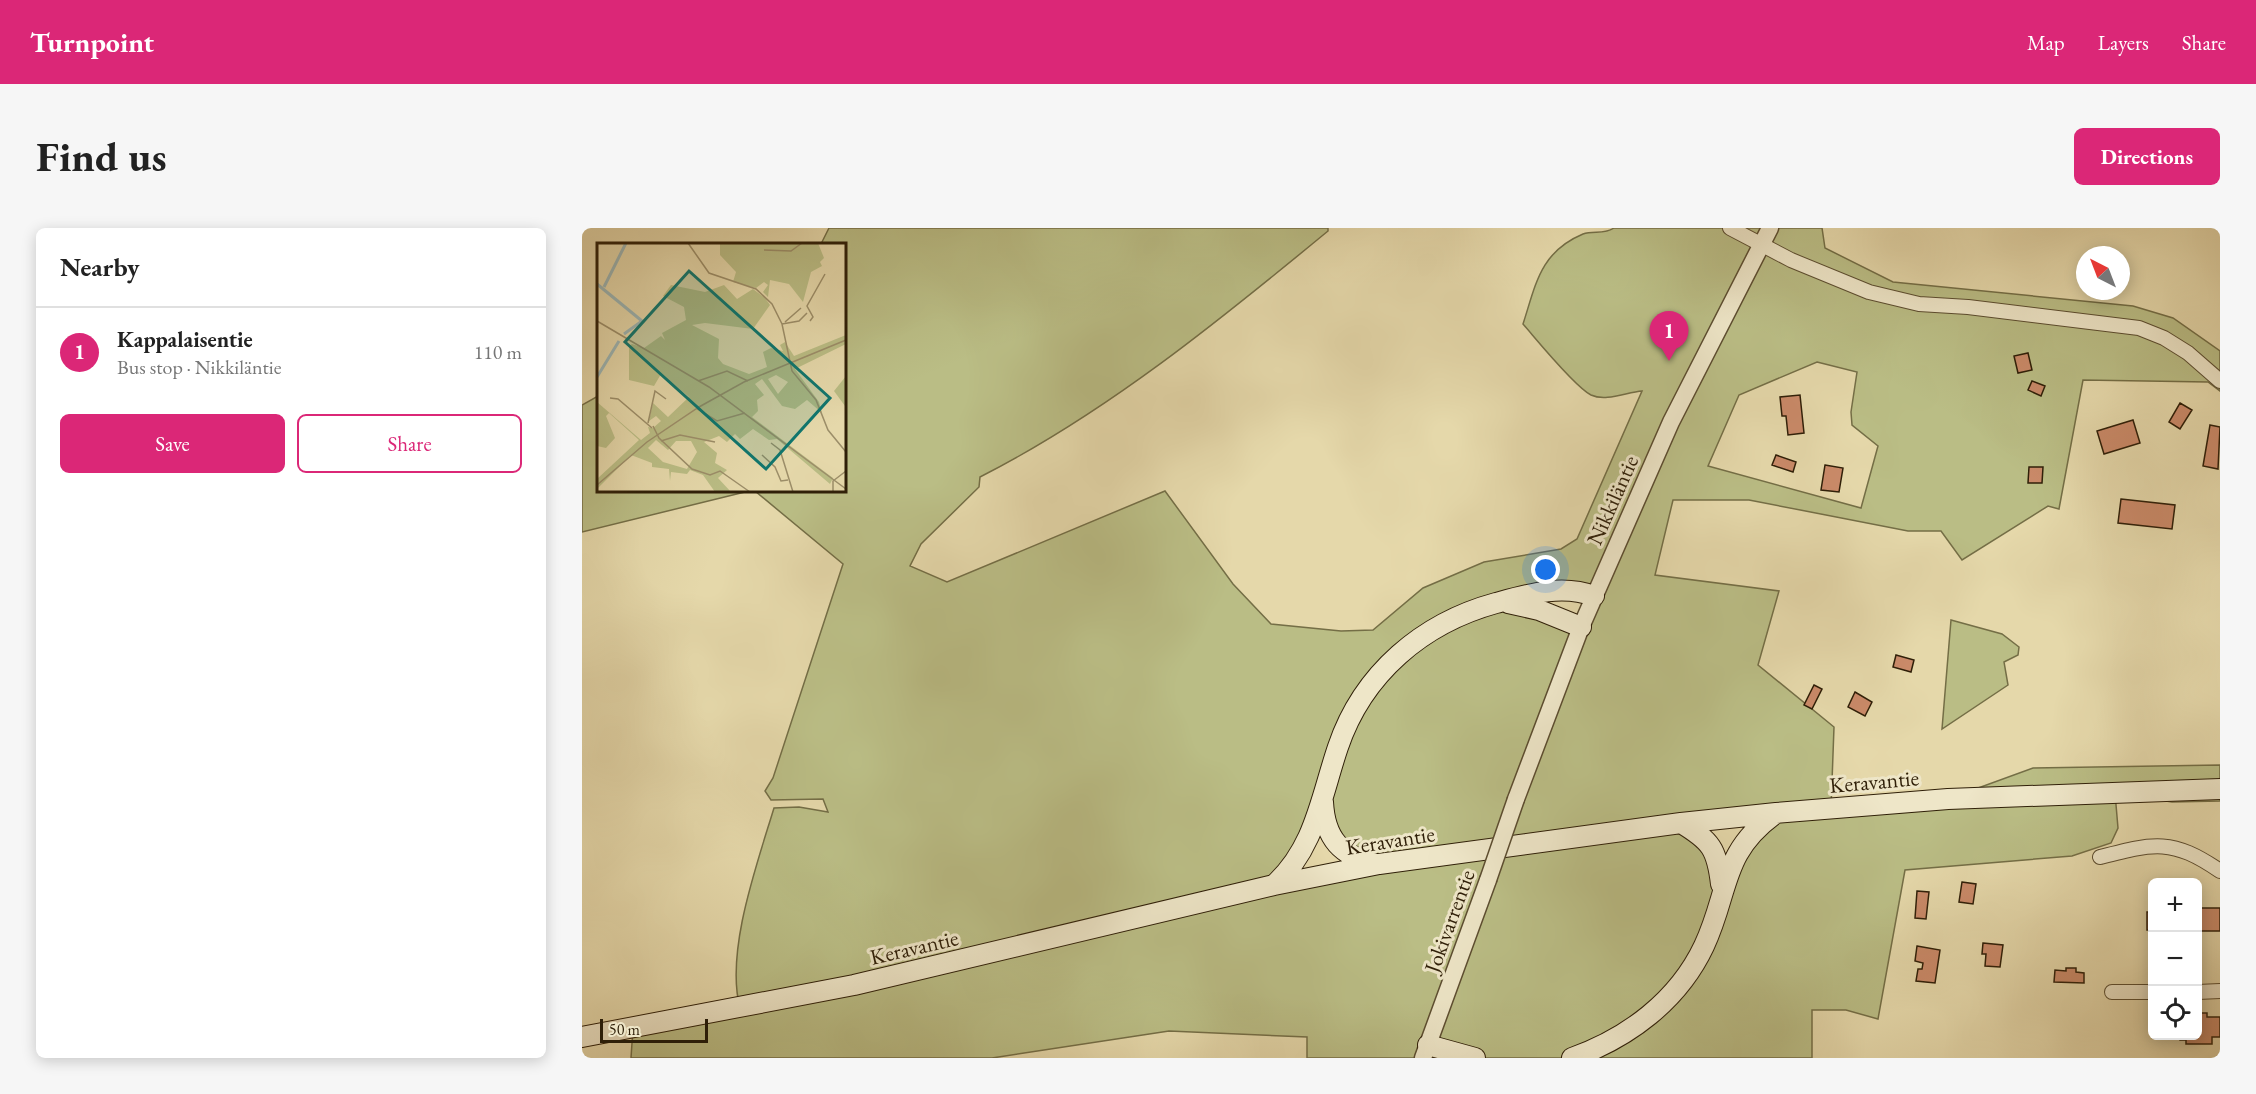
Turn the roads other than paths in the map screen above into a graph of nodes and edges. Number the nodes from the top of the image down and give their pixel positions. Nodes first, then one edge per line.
1 (1730, 228) edge
2 (1770, 228) edge
3 (1761, 245) junction
4 (2220, 381) edge
5 (1594, 596) junction
6 (1500, 602) junction
7 (1581, 627) junction
8 (2220, 789) edge
9 (1323, 798) junction
10 (1516, 799) joint
11 (1776, 813) junction
12 (1681, 823) junction
13 (2100, 857) dead end
14 (1378, 864) junction
15 (2220, 871) edge
16 (1274, 885) junction
17 (1722, 891) junction
18 (2220, 991) edge
19 (2112, 992) dead end
20 (2148, 992) edge
21 (2202, 992) edge
22 (582, 1037) edge
23 (1426, 1051) edge
24 (1475, 1058) edge
25 (1572, 1058) edge

1 - 3 street
2 - 3 street, Nikkiläntie
3 - 4 street
3 - 5 street, Nikkiläntie
5 - 6 main road
5 - 7 street, Nikkiläntie
6 - 7 main road
6 - 9 main road
7 - 10 street, Nikkiläntie
8 - 11 main road, Keravantie
9 - 14 main road
9 - 16 main road
10 - 23 street, Jokivarrentie, bridge
11 - 12 main road, Keravantie
11 - 17 main road
12 - 14 main road, Keravantie
12 - 17 main road
13 - 15 street
14 - 16 main road, Keravantie
16 - 22 main road, Keravantie
17 - 25 main road
18 - 21 street
19 - 20 street
23 - 24 main road

